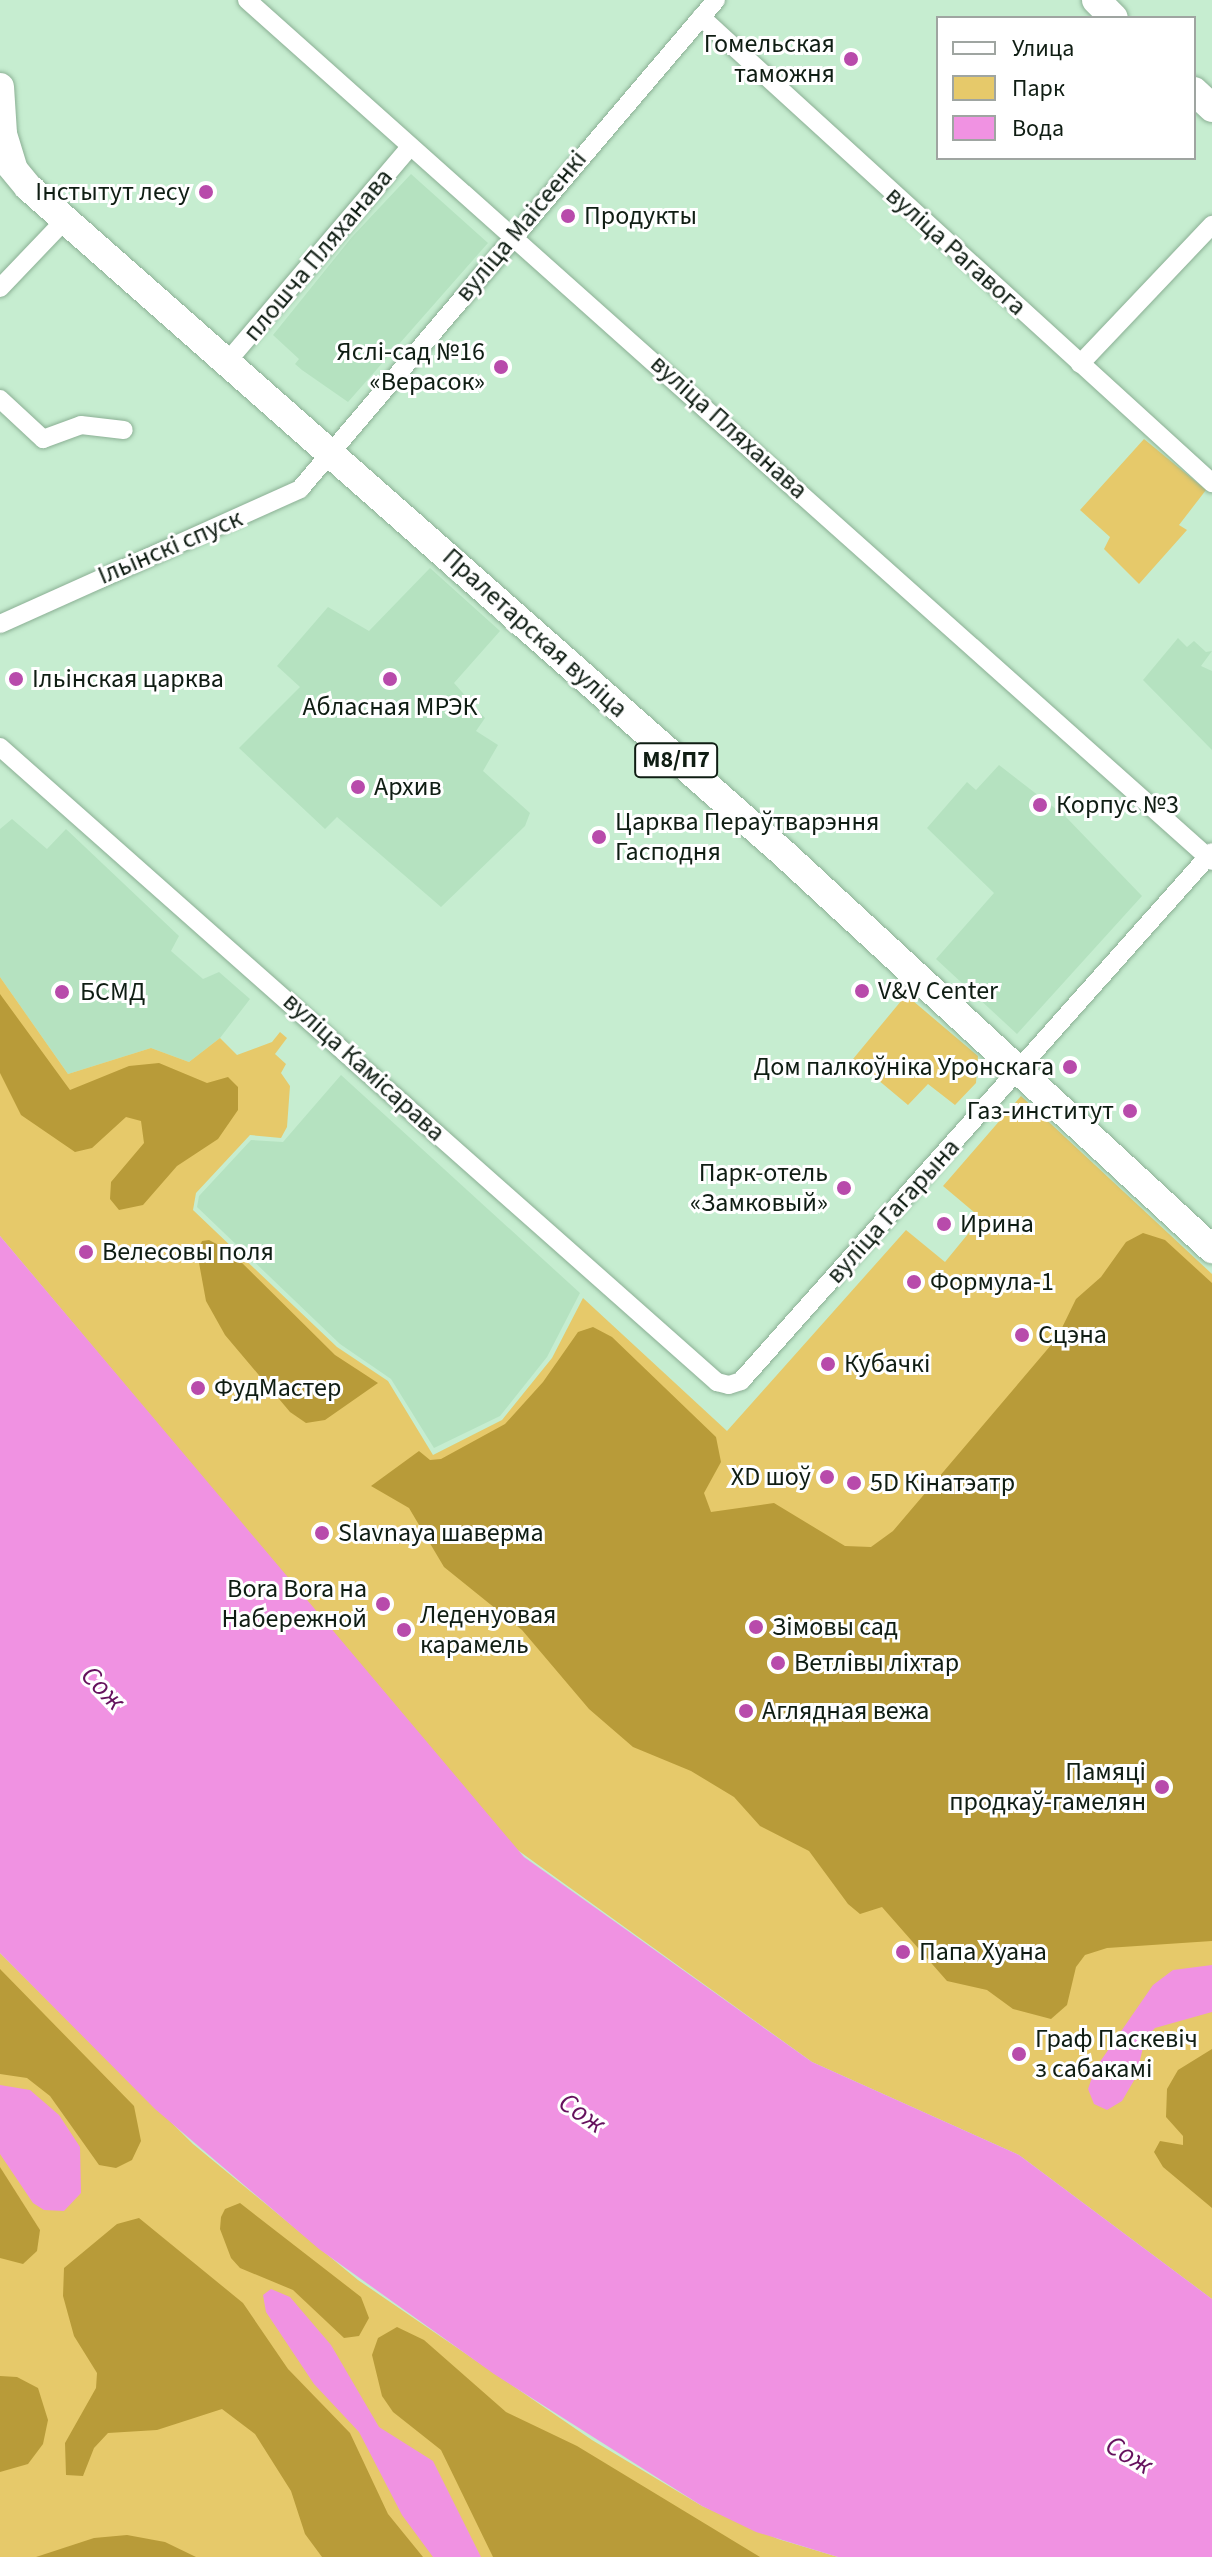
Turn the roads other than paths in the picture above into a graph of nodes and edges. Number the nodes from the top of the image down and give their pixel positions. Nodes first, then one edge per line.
1 (247, 0) edge
2 (716, 0) edge
3 (1096, 0) edge
4 (1112, 16) edge
5 (701, 17) junction
6 (0, 87) edge
7 (1196, 93) edge
8 (1212, 108) edge
9 (409, 148) junction
10 (10, 170) edge
11 (66, 219) junction
12 (1212, 225) edge
13 (513, 233) junction
14 (0, 288) edge
15 (227, 362) junction
16 (1080, 364) junction
17 (0, 399) edge
18 (124, 430) dead end
19 (330, 456) junction
20 (1212, 483) edge
21 (0, 624) edge
22 (0, 747) edge
23 (1211, 857) edge
24 (1019, 1069) junction
25 (1212, 1249) edge
26 (729, 1385) joint

1 - 9 street, вуліца Пляханава
2 - 5 street, вуліца Маісеенкі
3 - 4 main road
5 - 13 street, вуліца Маісеенкі
5 - 16 street, вуліца Рагавога
6 - 10 main road
7 - 8 main road
9 - 13 street, вуліца Пляханава
9 - 15 street, плошча Пляханава
10 - 11 main road, Пралетарская вуліца / М8/П7
11 - 14 street
11 - 15 main road, Пралетарская вуліца / М8/П7
12 - 16 street
13 - 19 street, вуліца Маісеенкі
13 - 23 street, вуліца Пляханава
15 - 19 main road, Пралетарская вуліца / М8/П7
16 - 20 street, вуліца Рагавога
17 - 18 street
19 - 21 street, Ільінскі спуск
19 - 24 main road, Пралетарская вуліца / М8/П7
22 - 26 street, вуліца Камісарава
23 - 24 street, вуліца Гагарына
24 - 25 main road, Пралетарская вуліца / М8/П7
24 - 26 street, вуліца Гагарына

